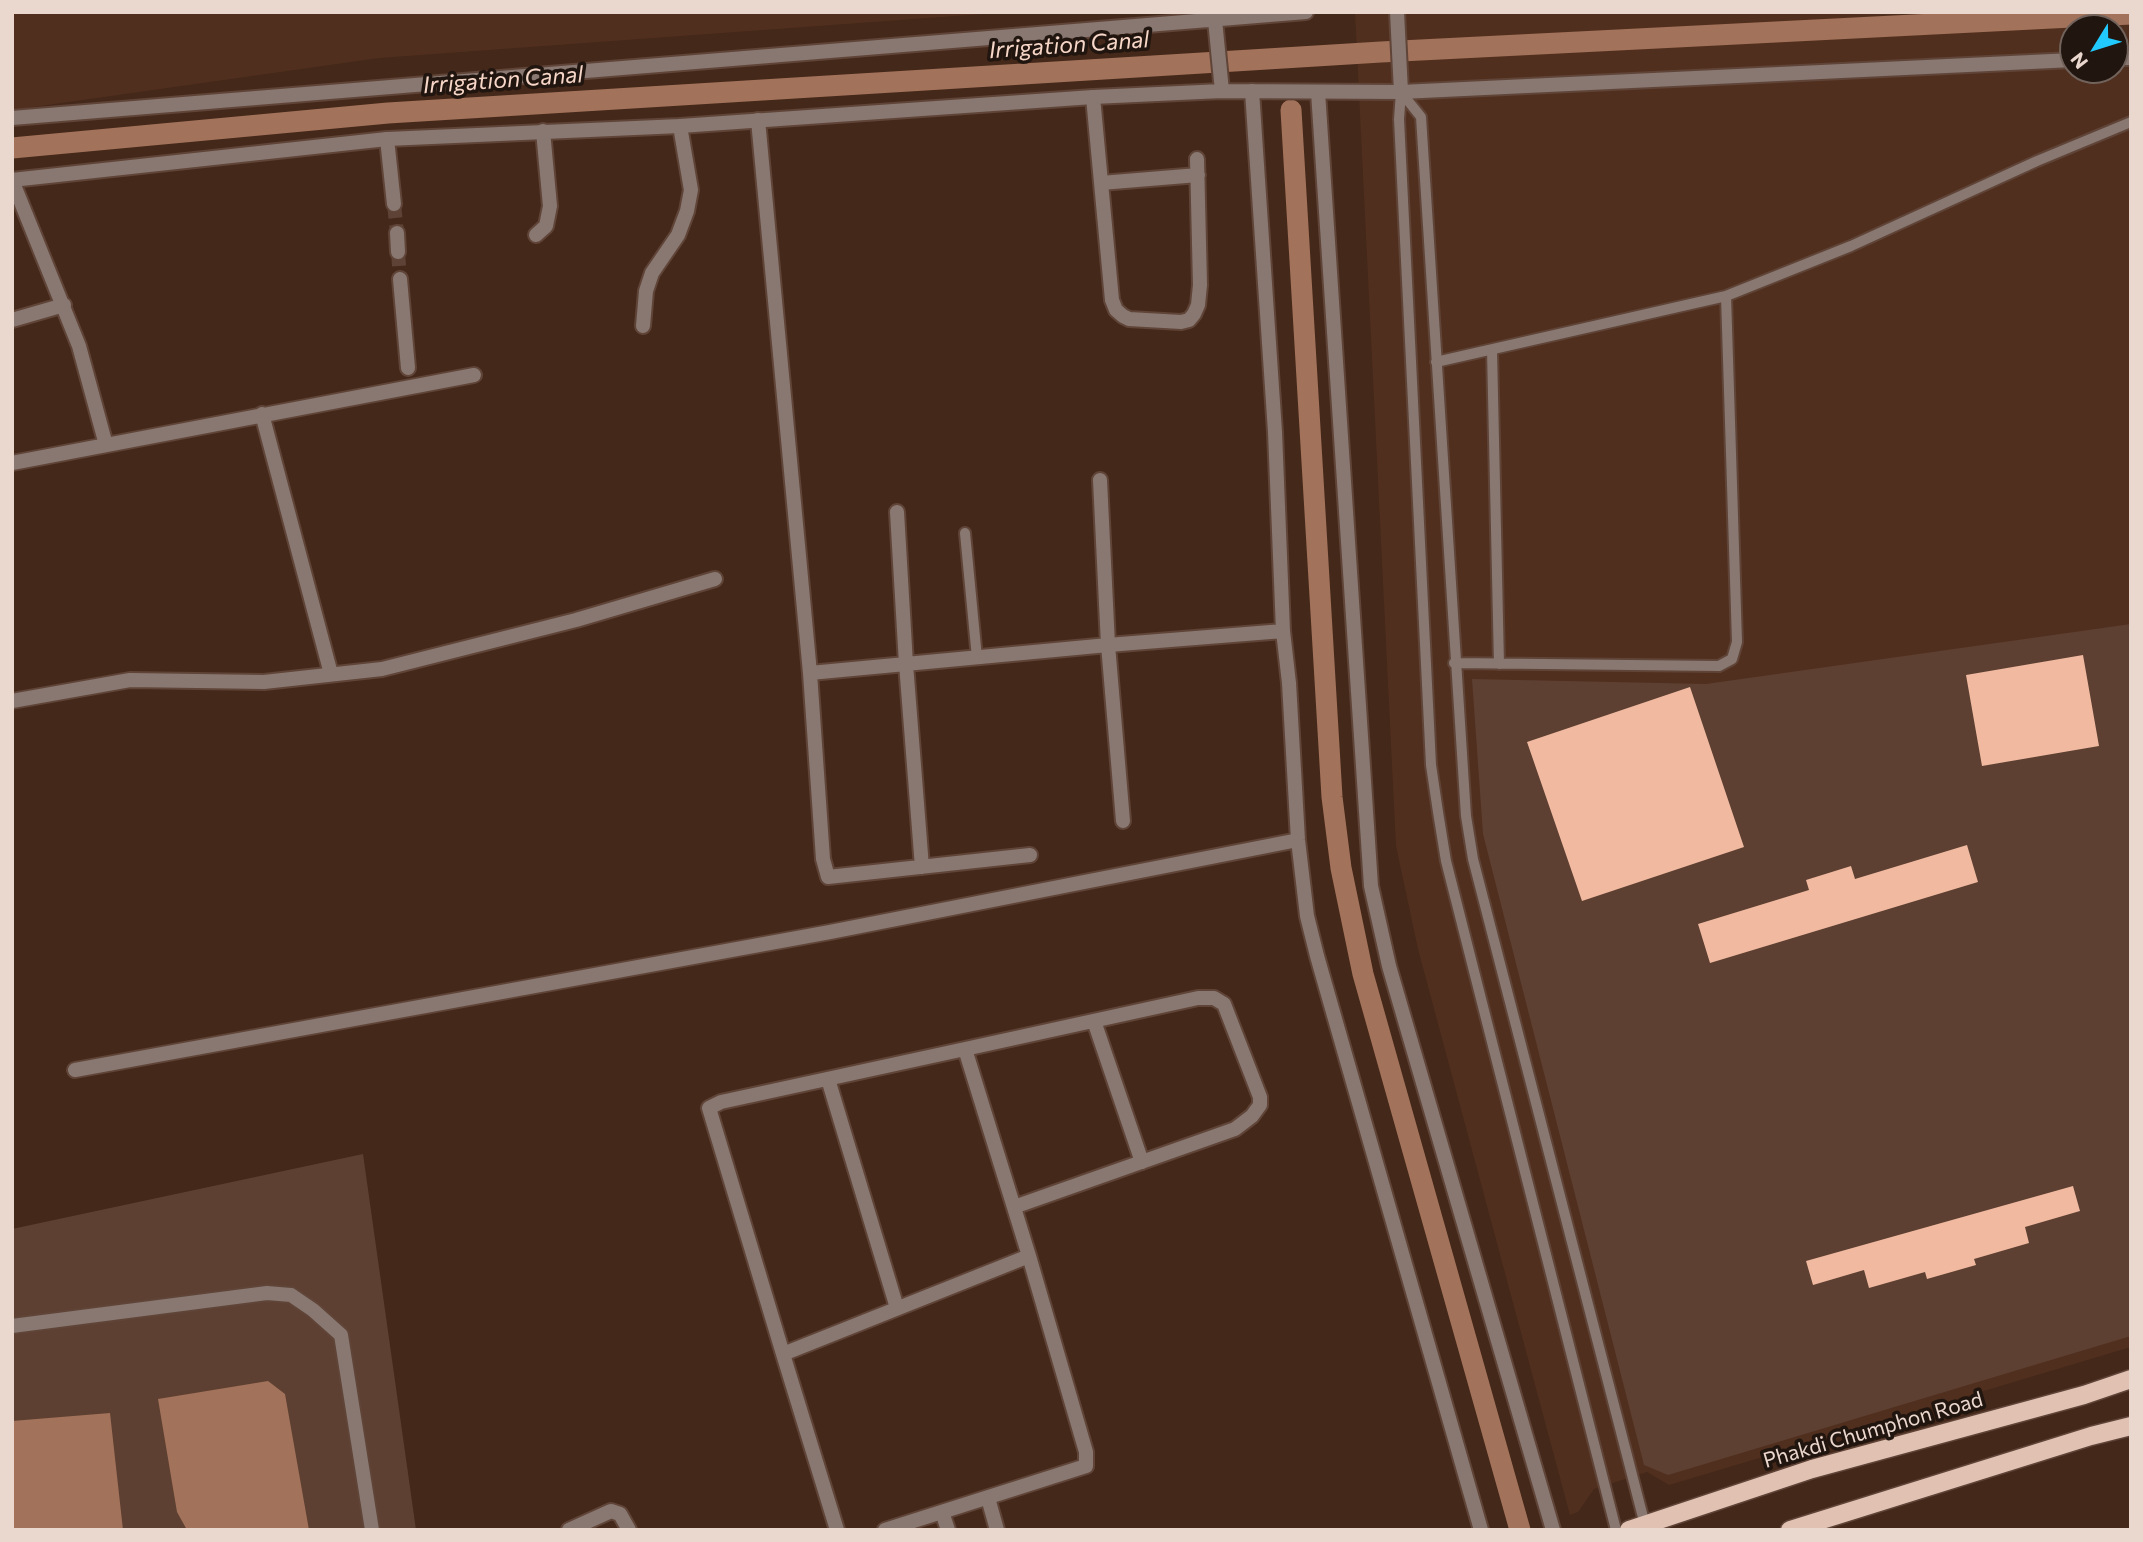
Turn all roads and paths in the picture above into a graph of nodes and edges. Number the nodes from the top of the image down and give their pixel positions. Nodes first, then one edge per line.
1 (1306, 12) edge
2 (1397, 18) edge
3 (1215, 20) junction
4 (2059, 61) edge
5 (1221, 85) junction
6 (1401, 85) junction
7 (1252, 91) junction
8 (1318, 92) junction
9 (1093, 97) junction
10 (12, 118) edge
11 (758, 120) junction
12 (2131, 122) edge
13 (680, 126) junction
14 (543, 131) junction
15 (387, 139) junction
16 (1197, 159) dead end
17 (1198, 175) junction
18 (12, 180) edge
19 (1101, 183) junction
20 (394, 204) tunnel mouth
21 (397, 233) tunnel mouth
22 (536, 234) dead end
23 (398, 252) tunnel mouth
24 (400, 279) tunnel mouth
25 (1727, 296) junction
26 (64, 305) junction
27 (12, 320) edge
28 (643, 326) dead end
29 (1492, 350) junction
30 (1436, 362) junction
31 (408, 368) dead end
32 (474, 375) dead end
33 (262, 414) junction
34 (106, 445) junction
35 (12, 463) edge
36 (1100, 480) dead end
37 (897, 512) dead end
38 (965, 533) dead end
39 (715, 579) dead end
40 (1283, 631) junction
41 (1108, 645) junction
42 (977, 657) junction
43 (1454, 663) junction
44 (906, 664) junction
45 (1499, 664) junction
46 (810, 673) junction
47 (331, 674) junction
48 (12, 701) edge
49 (1122, 821) dead end
50 (1298, 839) junction
51 (1030, 855) dead end
52 (922, 867) junction
53 (1094, 1021) junction
54 (965, 1049) junction
55 (75, 1070) dead end
56 (828, 1079) junction
57 (1142, 1162) junction
58 (1014, 1207) junction
59 (1029, 1256) junction
60 (897, 1308) junction
61 (12, 1326) edge
62 (783, 1354) junction
63 (2131, 1379) edge
64 (2131, 1426) edge
65 (988, 1498) junction
66 (942, 1512) junction
67 (1831, 1523) edge
68 (1637, 1527) edge
69 (372, 1530) edge
70 (569, 1530) edge
71 (629, 1530) edge
72 (837, 1530) edge
73 (885, 1530) edge
74 (948, 1530) edge
75 (997, 1530) edge
76 (1481, 1530) edge
77 (1553, 1530) edge
78 (1616, 1530) edge
79 (1790, 1530) edge

1 - 3 street
2 - 6 street
3 - 5 street
3 - 10 street
4 - 6 street
5 - 7 street
5 - 9 street
6 - 8 street
6 - 30 lane
6 - 78 lane
7 - 8 street
7 - 40 street
8 - 77 street
9 - 11 street
9 - 19 street
11 - 13 street
11 - 46 street
12 - 25 lane
13 - 14 street
13 - 28 street
14 - 15 street
14 - 22 street
15 - 18 street
15 - 20 street
16 - 17 street
17 - 19 street
17 - 19 street
18 - 26 street
21 - 23 street
24 - 31 street
25 - 29 lane
25 - 45 lane
26 - 27 street
26 - 34 street
29 - 30 lane
29 - 45 lane
30 - 43 lane
32 - 33 street
33 - 34 street
33 - 47 street
34 - 35 street
36 - 41 street
37 - 44 street
38 - 42 lane
39 - 47 street
40 - 41 street
40 - 50 street
41 - 42 street
41 - 49 street
42 - 44 street
43 - 45 lane
43 - 68 lane
44 - 46 street
44 - 52 street
46 - 52 street
47 - 48 street
50 - 55 street
50 - 76 street
51 - 52 street
53 - 54 street
53 - 57 street
53 - 57 street
54 - 56 street
54 - 58 street
56 - 60 street
56 - 62 street
57 - 58 street
58 - 59 street
59 - 60 street
59 - 65 street
60 - 62 street
61 - 69 street
62 - 72 street
63 - 68 main road, Phakdi Chumphon Road
64 - 67 main road
65 - 66 street
65 - 75 street
66 - 73 street
66 - 74 street
67 - 79 main road
70 - 71 street

